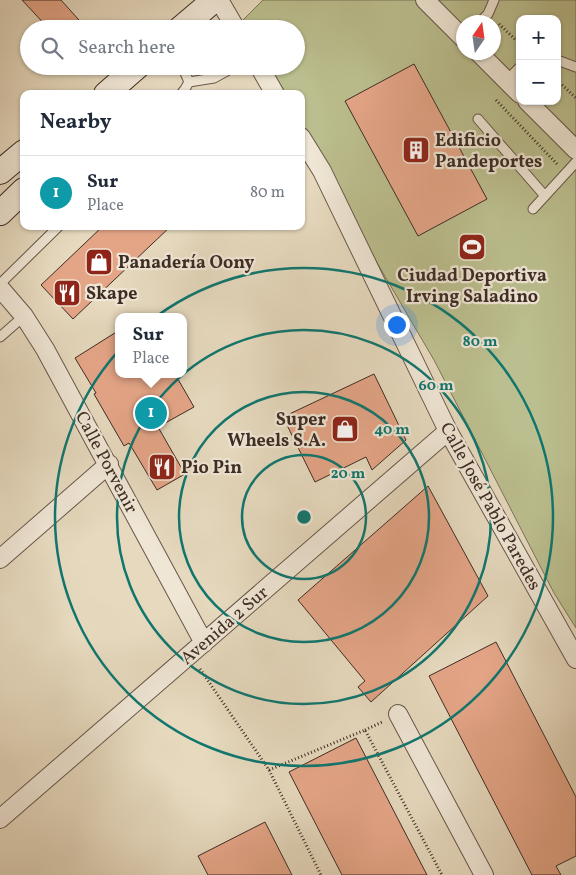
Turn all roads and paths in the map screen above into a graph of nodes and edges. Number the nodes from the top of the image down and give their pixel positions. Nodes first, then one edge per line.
1 (214, 0) edge
2 (219, 0) edge
3 (425, 0) edge
4 (494, 0) edge
5 (488, 14) joint
6 (191, 20) edge
7 (231, 20) edge
8 (456, 31) edge
9 (516, 40) edge
10 (486, 60) edge
11 (561, 61) edge
12 (576, 67) edge
13 (516, 71) edge
14 (128, 75) edge
15 (186, 75) edge
16 (220, 75) edge
17 (264, 75) edge
18 (506, 81) junction
19 (189, 82) junction
20 (561, 84) edge
21 (111, 90) edge
22 (184, 90) edge
23 (273, 90) edge
24 (516, 90) edge
25 (576, 98) edge
26 (531, 105) edge
27 (478, 119) dead end
28 (305, 144) edge
29 (576, 150) edge
30 (20, 155) edge
31 (576, 162) edge
32 (0, 172) edge
33 (20, 194) edge
34 (545, 196) junction
35 (533, 209) dead end
36 (0, 213) edge
37 (55, 230) edge
38 (0, 284) edge
39 (0, 288) edge
40 (24, 316) junction
41 (0, 337) edge
42 (448, 432) junction
43 (109, 464) junction
44 (0, 559) edge
45 (204, 643) junction
46 (187, 658) junction
47 (576, 659) edge
48 (398, 714) dead end
49 (269, 770) junction
50 (0, 819) edge
51 (321, 875) edge
52 (442, 875) edge
53 (484, 875) edge

1 - 6 main road
2 - 7 street
3 - 8 street
4 - 5 lane
5 - 9 path
10 - 18 street
11 - 12 lane
13 - 18 lane
14 - 21 main road
15 - 19 lane
16 - 19 lane
17 - 23 street
18 - 24 street
19 - 22 lane
20 - 25 path
26 - 29 street
27 - 34 lane
28 - 42 street, Calle José Pablo Paredes
30 - 32 main road
31 - 34 lane
33 - 36 main road
34 - 35 lane
37 - 38 lane
39 - 40 street, Calle Porvenir
40 - 41 lane
40 - 43 street, Calle Porvenir
42 - 45 street, Avenida 2 Sur
42 - 47 street, Calle José Pablo Paredes
43 - 44 street
43 - 45 street, Calle Porvenir
45 - 46 street, Avenida 2 Sur
46 - 49 path
46 - 50 street, Avenida 2 Sur
48 - 53 street
49 - 51 path
49 - 52 path

